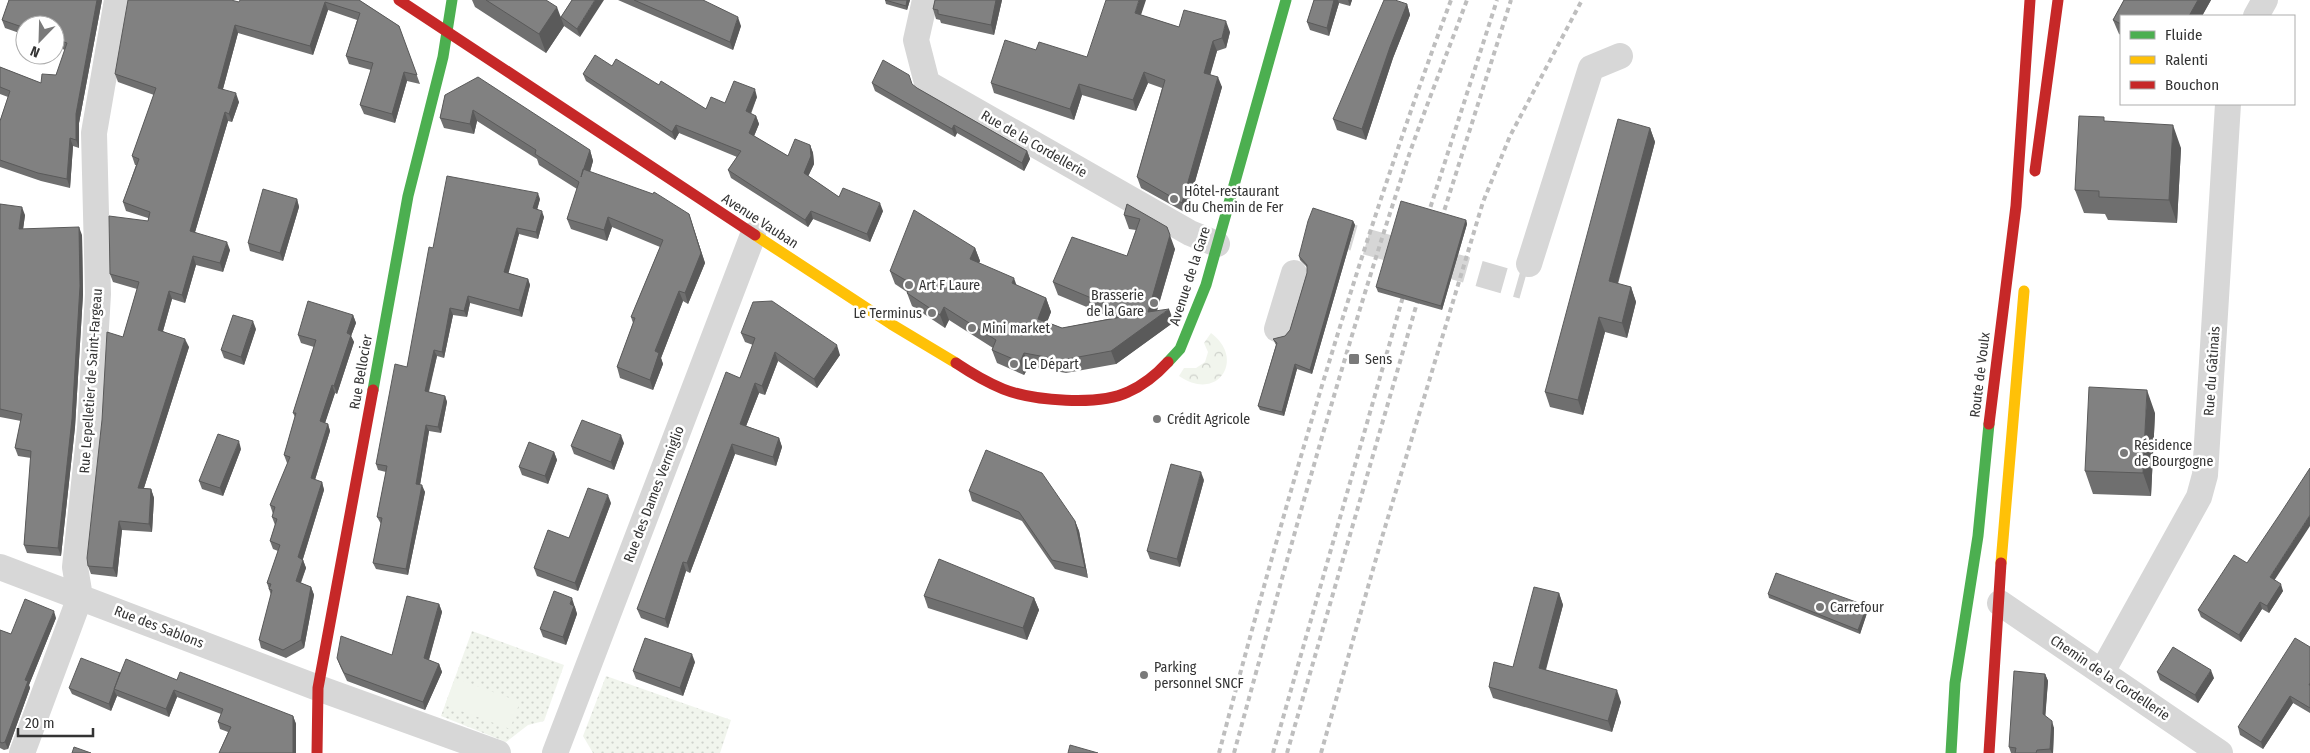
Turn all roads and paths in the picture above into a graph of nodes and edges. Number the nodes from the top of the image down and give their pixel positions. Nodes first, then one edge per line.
1 (117, 0) edge
2 (399, 0) edge
3 (452, 0) edge
4 (925, 0) edge
5 (1286, 0) edge
6 (2030, 0) edge
7 (2058, 0) edge
8 (2265, 0) edge
9 (2257, 15) edge
10 (448, 33) junction
11 (1620, 56) dead end
12 (2228, 105) edge
13 (2034, 178) dead end
14 (753, 234) junction
15 (1217, 244) junction
16 (1529, 264) dead end
17 (1294, 273) dead end
18 (2025, 276) dead end
19 (1277, 329) dead end
20 (1127, 393) joint
21 (0, 567) edge
22 (80, 597) junction
23 (2000, 603) junction
24 (2102, 672) junction
25 (318, 688) junction
26 (22, 753) edge
27 (317, 753) edge
28 (498, 753) edge
29 (555, 753) edge
30 (1951, 753) edge
31 (1989, 753) edge
32 (2220, 753) edge

1 - 22 street, Rue Lepelletier de Saint-Fargeau
2 - 10 main road, Avenue Vauban
3 - 10 main road, Rue Bellocier
4 - 15 street, Rue de la Cordellerie
5 - 15 main road, Avenue de la Gare
6 - 30 main road, Route de Voulx
7 - 13 main road
8 - 9 street
10 - 14 main road, Avenue Vauban
10 - 25 main road, Rue Bellocier
11 - 16 street
12 - 24 street, Rue du Gâtinais
14 - 20 main road, Avenue Vauban
14 - 29 street, Rue des Dames Vermiglio
15 - 20 main road, Avenue de la Gare
17 - 19 street
18 - 23 main road
21 - 22 street, Rue des Sablons
22 - 25 street, Rue des Sablons
22 - 26 street, Rue Lepelletier de Saint-Fargeau
23 - 24 street, Chemin de la Cordellerie
23 - 31 main road
24 - 32 street, Chemin de la Cordellerie
25 - 27 main road, Rue Bellocier
25 - 28 street

